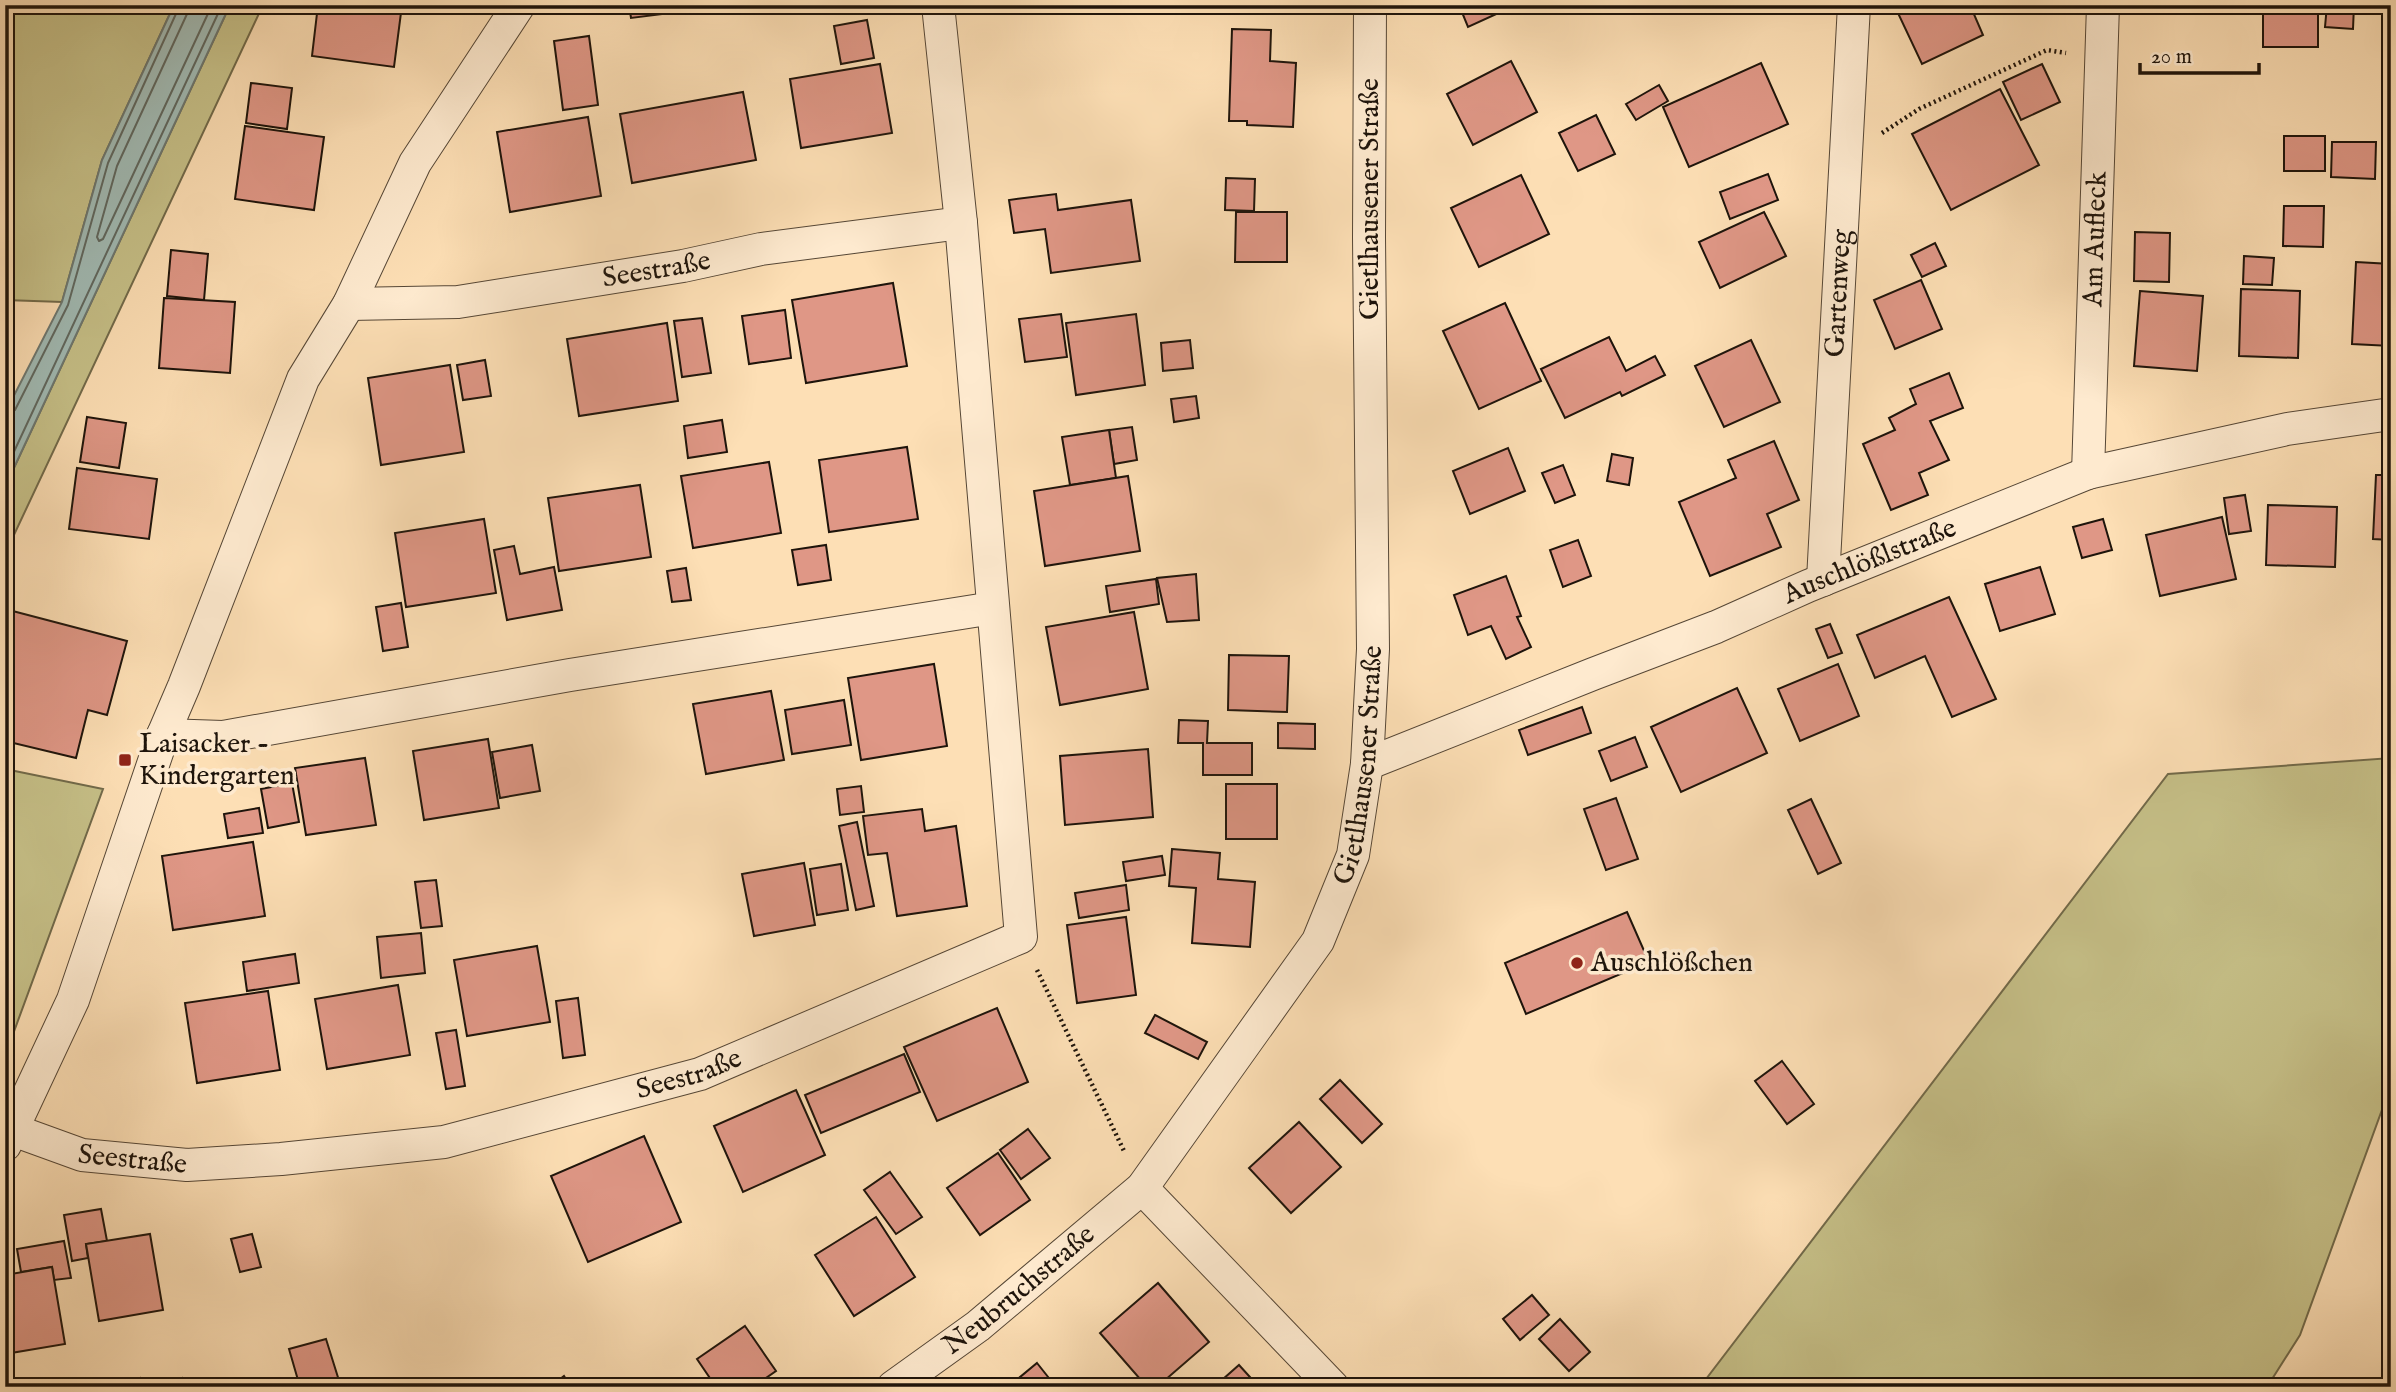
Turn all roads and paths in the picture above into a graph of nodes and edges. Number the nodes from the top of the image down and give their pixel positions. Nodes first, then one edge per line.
1 (519, 5) edge
2 (938, 5) edge
3 (1370, 5) edge
4 (1854, 5) edge
5 (2103, 5) edge
6 (2102, 59) junction
7 (1846, 157) junction
8 (961, 223) junction
9 (349, 304) junction
10 (2391, 414) edge
11 (2088, 473) junction
12 (1823, 580) junction
13 (993, 608) junction
14 (163, 735) junction
15 (1367, 764) junction
16 (1021, 937) junction
17 (9, 1137) edge
18 (1142, 1188) junction
19 (892, 1387) edge
20 (1333, 1387) edge

1 - 9 street, Seestraße
2 - 8 street
3 - 15 street, Gietlhausener Straße
4 - 7 street, Gartenweg
5 - 6 street, Am Aufleck
6 - 7 path
6 - 11 street, Am Aufleck
7 - 12 street, Gartenweg
8 - 9 street, Seestraße
8 - 13 street
9 - 14 street, Seestraße
10 - 11 street, Auschlößlstraße
11 - 12 street, Auschlößlstraße
12 - 15 street, Auschlößlstraße
13 - 14 street
13 - 16 street
14 - 17 street, Seestraße
15 - 18 street, Gietlhausener Straße
16 - 17 street, Seestraße
16 - 18 path
18 - 19 street, Neubruchstraße
18 - 20 street

